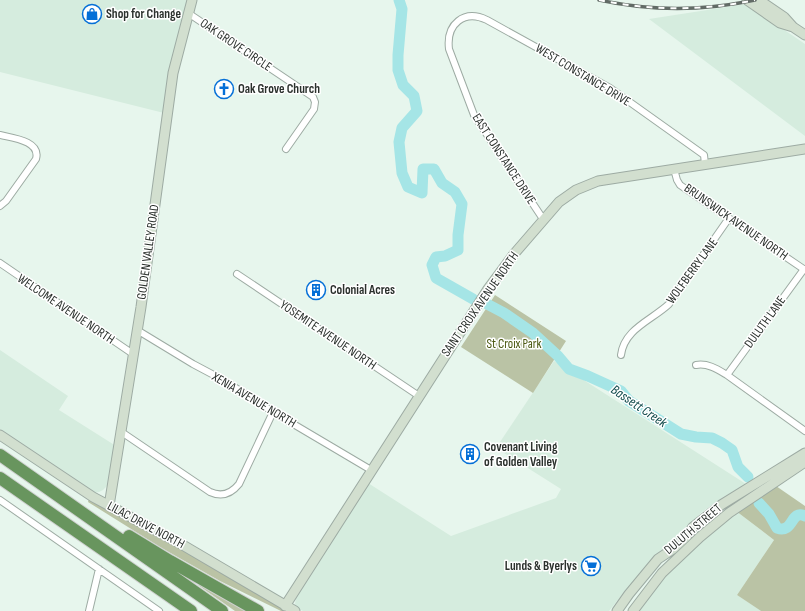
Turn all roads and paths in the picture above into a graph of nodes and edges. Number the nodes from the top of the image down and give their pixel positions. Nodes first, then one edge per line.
1 (192, 0) edge
2 (747, 0) edge
3 (759, 0) edge
4 (188, 13) junction
5 (469, 16) joint
6 (793, 27) junction
7 (805, 35) edge
8 (0, 135) edge
9 (286, 149) dead end
10 (805, 149) edge
11 (705, 164) junction
12 (674, 169) junction
13 (0, 206) edge
14 (729, 218) junction
15 (543, 219) junction
16 (0, 263) edge
17 (804, 270) edge
18 (237, 274) dead end
19 (137, 330) junction
20 (133, 354) junction
21 (621, 355) dead end
22 (696, 365) dead end
23 (727, 375) junction
24 (419, 396) junction
25 (273, 412) junction
26 (120, 431) junction
27 (805, 431) edge
28 (0, 435) edge
29 (805, 453) edge
30 (0, 455) edge
31 (805, 462) edge
32 (371, 470) junction
33 (0, 478) edge
34 (37, 481) junction
35 (0, 500) edge
36 (109, 506) junction
37 (99, 569) junction
38 (196, 576) junction
39 (148, 582) junction
40 (285, 606) junction
41 (89, 611) edge
42 (159, 611) edge
43 (180, 611) edge
44 (191, 611) edge
45 (222, 611) edge
46 (258, 611) edge
47 (268, 611) edge
48 (295, 611) edge
49 (617, 611) edge
50 (633, 611) edge

1 - 4 street, GOLDEN VALLEY ROAD
2 - 6 street
3 - 6 street
4 - 9 street, OAK GROVE CIRCLE
4 - 19 street, GOLDEN VALLEY ROAD
5 - 11 street, WEST CONSTANCE DRIVE
5 - 15 street, EAST CONSTANCE DRIVE
6 - 7 street
8 - 13 street
10 - 11 street, SAINT CROIX AVENUE NORTH
11 - 12 street, SAINT CROIX AVENUE NORTH
12 - 14 street, BRUNSWICK AVENUE NORTH
12 - 15 street, SAINT CROIX AVENUE NORTH
14 - 17 street, BRUNSWICK AVENUE NORTH
14 - 21 street, WOLFBERRY LANE
15 - 24 street, SAINT CROIX AVENUE NORTH
16 - 20 street, WELCOME AVENUE NORTH
17 - 23 street, DULUTH LANE
18 - 24 street, YOSEMITE AVENUE NORTH
19 - 20 street, GOLDEN VALLEY ROAD
19 - 25 street, XENIA AVENUE NORTH
20 - 26 street, GOLDEN VALLEY ROAD
22 - 23 street
23 - 27 street
24 - 32 street, SAINT CROIX AVENUE NORTH
25 - 26 street
25 - 32 street, XENIA AVENUE NORTH
26 - 36 street, GOLDEN VALLEY ROAD
28 - 36 street, LILAC DRIVE NORTH
29 - 49 street, DULUTH STREET
30 - 34 highway
31 - 50 street, DULUTH STREET
32 - 40 street, SAINT CROIX AVENUE NORTH
33 - 39 highway
34 - 38 highway
34 - 45 highway
35 - 37 street
36 - 40 street, LILAC DRIVE NORTH
37 - 41 street
37 - 42 street
38 - 46 highway
38 - 47 highway
39 - 43 highway
39 - 44 highway
40 - 48 street, LILAC DRIVE NORTH

